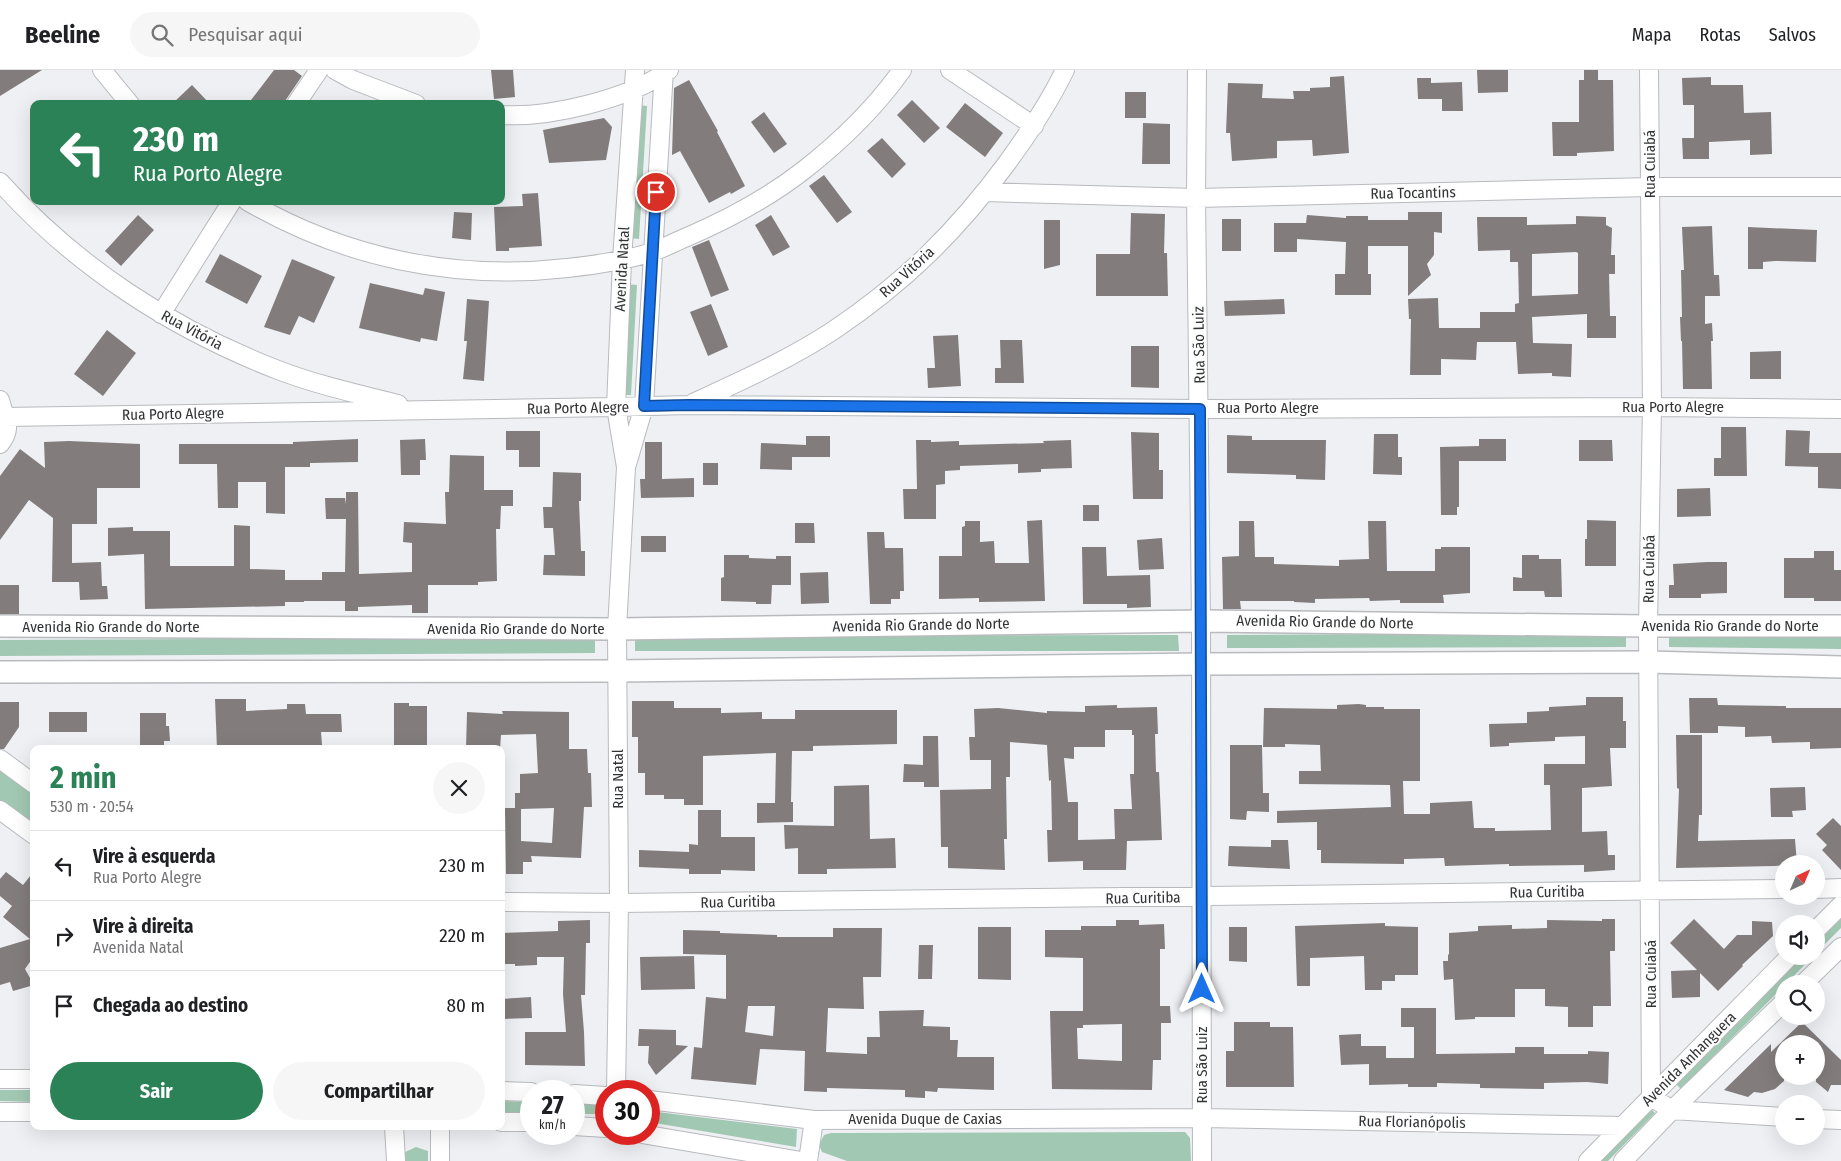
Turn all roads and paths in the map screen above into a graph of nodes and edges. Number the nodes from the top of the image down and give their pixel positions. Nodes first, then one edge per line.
1 (102, 70) edge
2 (319, 70) edge
3 (335, 70) edge
4 (635, 70) edge
5 (902, 70) edge
6 (950, 70) edge
7 (1065, 70) edge
8 (1196, 70) edge
9 (1649, 70) edge
10 (665, 71) edge
11 (634, 88) junction
12 (127, 100) edge
13 (299, 100) edge
14 (406, 100) edge
15 (505, 115) edge
16 (1034, 126) junction
17 (0, 182) edge
18 (1650, 187) junction
19 (1841, 187) edge
20 (985, 192) junction
21 (1196, 198) junction
22 (229, 205) edge
23 (254, 205) edge
24 (653, 252) junction
25 (622, 260) junction
26 (161, 314) junction
27 (0, 400) edge
28 (688, 405) junction
29 (644, 406) junction
30 (1652, 407) junction
31 (616, 408) junction
32 (1200, 409) junction
33 (1841, 409) edge
34 (422, 410) junction
35 (3, 416) edge
36 (0, 444) edge
37 (626, 467) junction
38 (1201, 621) junction
39 (0, 626) edge
40 (1648, 626) junction
41 (1841, 626) edge
42 (617, 630) junction
43 (1648, 662) junction
44 (1201, 664) junction
45 (1841, 667) edge
46 (617, 671) junction
47 (0, 672) edge
48 (0, 759) edge
49 (30, 781) edge
50 (0, 810) edge
51 (30, 832) edge
52 (1825, 888) edge
53 (1841, 888) edge
54 (1775, 889) edge
55 (1650, 891) junction
56 (1202, 897) junction
57 (505, 902) edge
58 (619, 903) junction
59 (1841, 905) edge
60 (1825, 921) edge
61 (1841, 947) edge
62 (1781, 965) edge
63 (1812, 975) edge
64 (1775, 1011) edge
65 (0, 1078) edge
66 (30, 1079) edge
67 (616, 1080) edge
68 (505, 1091) edge
69 (520, 1092) edge
70 (1651, 1097) junction
71 (660, 1101) edge
72 (1672, 1110) junction
73 (0, 1112) edge
74 (30, 1112) edge
75 (1775, 1116) edge
76 (1202, 1118) junction
77 (1825, 1119) edge
78 (814, 1120) junction
79 (1841, 1120) edge
80 (505, 1122) edge
81 (520, 1122) edge
82 (1622, 1126) junction
83 (394, 1130) edge
84 (440, 1130) edge
85 (660, 1137) edge
86 (396, 1161) edge
87 (440, 1161) edge
88 (801, 1161) edge
89 (808, 1161) edge
90 (1202, 1161) edge
91 (1588, 1161) edge
92 (1623, 1161) edge

1 - 12 street
2 - 13 street
3 - 14 street
4 - 11 street, Avenida Natal
5 - 24 street
6 - 16 street
7 - 16 street, Rua Vitória
8 - 21 street, Rua São Luiz
9 - 18 street, Rua Cuiabá
10 - 11 street
10 - 24 street, Avenida Natal
11 - 15 street
11 - 25 street, Avenida Natal
16 - 20 street, Rua Vitória
17 - 26 street, Rua Vitória
18 - 19 street, Rua Tocantins
18 - 21 street, Rua Tocantins
18 - 30 street, Rua Cuiabá
20 - 21 street, Rua Tocantins
20 - 28 street, Rua Vitória
21 - 32 street, Rua São Luiz
22 - 26 street
23 - 25 street
24 - 25 street
24 - 29 street, Avenida Natal
25 - 31 street, Avenida Natal
26 - 34 street, Rua Vitória
27 - 35 street
28 - 29 street, Rua Porto Alegre
28 - 32 street, Rua Porto Alegre
29 - 31 street, Rua Porto Alegre
29 - 37 street, Rua Natal
30 - 32 street, Rua Porto Alegre
30 - 33 street, Rua Porto Alegre
30 - 40 street, Rua Cuiabá
31 - 34 street, Rua Porto Alegre
31 - 37 street, Rua Natal
32 - 38 street, Rua São Luiz
34 - 35 street, Rua Porto Alegre
35 - 36 street
37 - 42 street, Rua Natal
38 - 40 main road, Avenida Rio Grande do Norte
38 - 42 main road, Avenida Rio Grande do Norte
38 - 44 street, Rua São Luiz
39 - 42 main road, Avenida Rio Grande do Norte
40 - 41 main road, Avenida Rio Grande do Norte
40 - 43 street, Rua Cuiabá
42 - 46 street, Rua Natal
43 - 44 main road
43 - 45 main road
43 - 55 street, Rua Cuiabá
44 - 46 main road
44 - 56 street, Rua São Luiz
46 - 47 main road
46 - 58 street, Rua Natal
48 - 49 street
50 - 51 street
52 - 53 street
54 - 55 street, Rua Curitiba
55 - 56 street, Rua Curitiba
55 - 70 street, Rua Cuiabá
56 - 58 street, Rua Curitiba
56 - 76 street, Rua São Luiz
57 - 58 street, Rua Curitiba
58 - 67 street, Rua Natal
59 - 60 street
61 - 63 street
62 - 70 street, Avenida Anhanguera
64 - 72 street, Avenida Anhanguera
65 - 66 street
68 - 69 street
70 - 72 street
70 - 82 street, Avenida Anhanguera
71 - 78 street, Avenida Duque de Caxias
72 - 75 street
72 - 92 street, Avenida Anhanguera
73 - 74 street
76 - 78 street, Avenida Duque de Caxias
76 - 82 street, Rua Florianópolis
76 - 90 street, Rua São Luiz
77 - 79 street
78 - 89 street
80 - 81 street
82 - 91 street, Avenida Anhanguera
83 - 86 street
84 - 87 street
85 - 88 street

